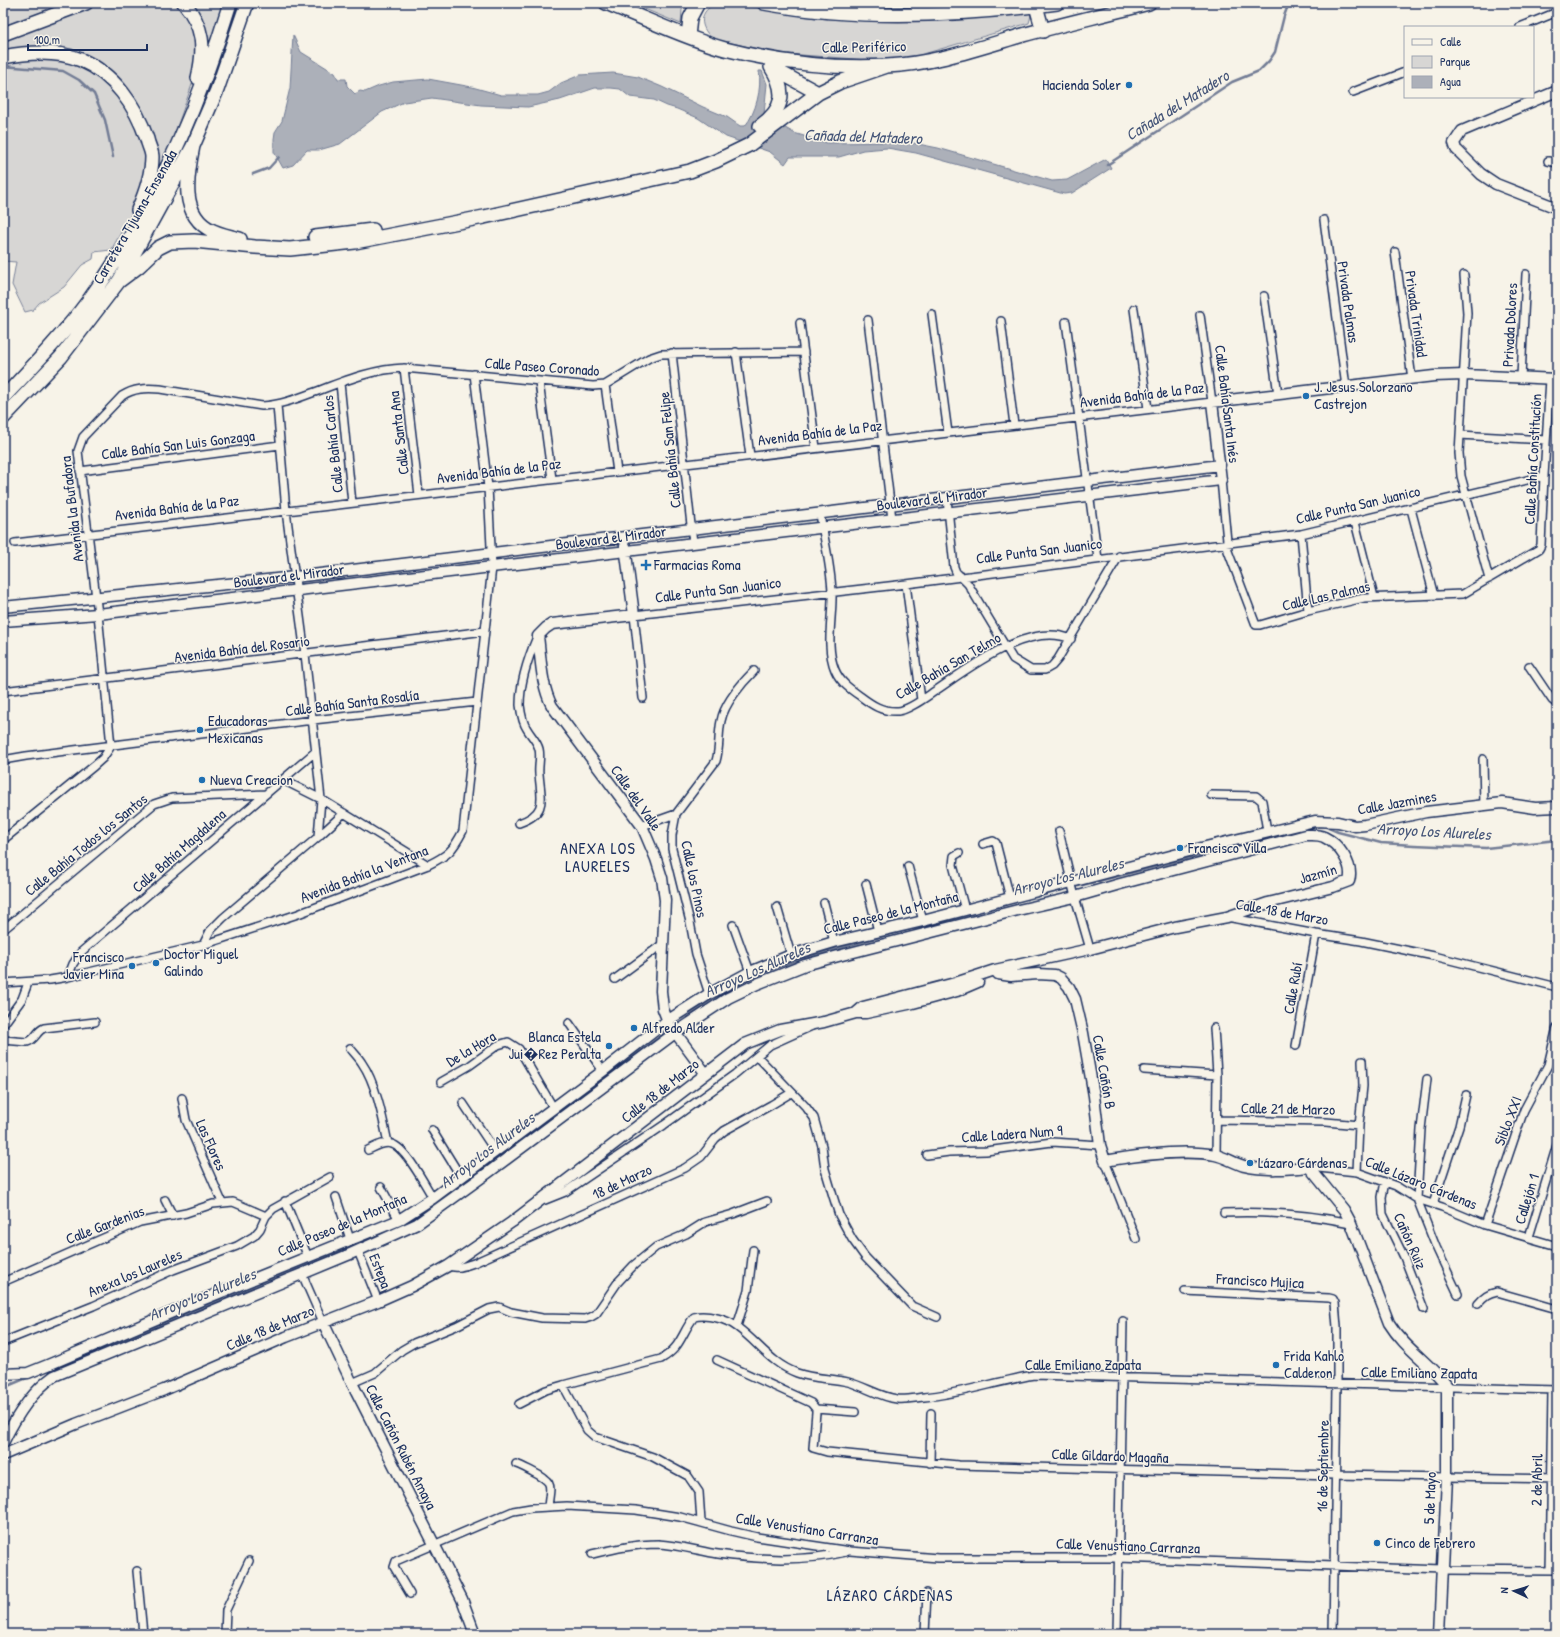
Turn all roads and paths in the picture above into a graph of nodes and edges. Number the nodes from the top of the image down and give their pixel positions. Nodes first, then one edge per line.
1 (86, 3) edge
2 (184, 3) edge
3 (230, 3) edge
4 (246, 3) edge
5 (606, 3) edge
6 (698, 3) edge
7 (764, 3) edge
8 (1057, 3) edge
9 (1149, 3) edge
10 (1036, 6) junction
11 (1557, 12) edge
12 (1522, 26) edge
13 (1043, 31) junction
14 (3, 34) edge
15 (688, 36) junction
16 (746, 54) junction
17 (3, 57) edge
18 (887, 66) junction
19 (771, 67) junction
20 (1403, 73) edge
21 (1557, 91) edge
22 (1353, 92) dead end
23 (818, 93) junction
24 (190, 118) junction
25 (777, 119) junction
26 (193, 146) junction
27 (1548, 161) dead end
28 (1557, 163) edge
29 (1557, 208) edge
30 (1324, 220) dead end
31 (1395, 252) dead end
32 (119, 256) junction
33 (1526, 274) dead end
34 (1464, 275) dead end
35 (119, 281) junction
36 (1264, 296) dead end
37 (1134, 309) dead end
38 (932, 314) dead end
39 (1200, 315) dead end
40 (868, 320) dead end
41 (1001, 321) dead end
42 (1066, 322) dead end
43 (800, 323) dead end
44 (736, 352) junction
45 (804, 352) junction
46 (672, 353) junction
47 (404, 368) junction
48 (474, 374) junction
49 (1464, 375) junction
50 (1521, 377) junction
51 (1412, 379) junction
52 (1554, 379) edge
53 (539, 382) junction
54 (340, 383) junction
55 (605, 385) junction
56 (1346, 387) junction
57 (1278, 394) junction
58 (3, 398) edge
59 (1212, 402) junction
60 (277, 405) junction
61 (1148, 409) junction
62 (3, 418) edge
63 (1079, 418) junction
64 (1014, 425) junction
65 (948, 433) junction
66 (1460, 435) junction
67 (882, 440) junction
68 (1546, 440) junction
69 (280, 445) junction
70 (816, 448) junction
71 (750, 456) junction
72 (684, 464) junction
73 (1220, 465) junction
74 (80, 471) junction
75 (617, 472) junction
76 (1544, 476) junction
77 (552, 479) junction
78 (1221, 480) junction
79 (1087, 481) junction
80 (488, 487) junction
81 (1466, 494) junction
82 (419, 495) junction
83 (1089, 496) junction
84 (947, 499) junction
85 (352, 503) junction
86 (890, 505) junction
87 (1411, 509) junction
88 (286, 511) junction
89 (949, 512) junction
90 (820, 514) junction
91 (892, 519) junction
92 (1355, 522) junction
93 (822, 528) junction
94 (692, 529) junction
95 (88, 534) junction
96 (1301, 534) junction
97 (624, 538) junction
98 (1542, 541) joint
99 (15, 543) dead end
100 (693, 543) junction
101 (1226, 545) junction
102 (625, 551) junction
103 (491, 553) junction
104 (1119, 556) junction
105 (1098, 559) junction
106 (492, 567) junction
107 (959, 576) junction
108 (295, 577) junction
109 (1489, 579) junction
110 (906, 584) junction
111 (297, 590) junction
112 (832, 591) junction
113 (1434, 596) junction
114 (1374, 597) junction
115 (96, 598) junction
116 (3, 606) edge
117 (1308, 611) junction
118 (98, 614) junction
119 (634, 615) junction
120 (3, 621) edge
121 (485, 631) junction
122 (538, 636) junction
123 (1071, 639) junction
124 (1006, 647) junction
125 (305, 654) junction
126 (1529, 666) dead end
127 (754, 671) dead end
128 (105, 679) junction
129 (3, 691) edge
130 (643, 698) dead end
131 (921, 700) junction
132 (476, 702) junction
133 (1557, 704) edge
134 (313, 720) junction
135 (111, 746) junction
136 (315, 752) junction
137 (1483, 759) dead end
138 (3, 760) edge
139 (283, 780) junction
140 (265, 794) junction
141 (1211, 795) dead end
142 (321, 799) junction
143 (1484, 805) junction
144 (1557, 807) edge
145 (344, 813) junction
146 (676, 814) junction
147 (519, 823) dead end
148 (642, 826) junction
149 (1059, 831) dead end
150 (1267, 831) junction
151 (318, 838) junction
152 (3, 840) edge
153 (983, 844) dead end
154 (959, 853) dead end
155 (428, 865) junction
156 (908, 866) dead end
157 (866, 884) dead end
158 (1073, 889) junction
159 (1010, 898) junction
160 (824, 903) dead end
161 (777, 907) dead end
162 (965, 910) junction
163 (1226, 918) junction
164 (923, 921) junction
165 (733, 925) dead end
166 (3, 930) edge
167 (878, 931) junction
168 (1316, 934) junction
169 (834, 942) junction
170 (664, 943) junction
171 (203, 945) junction
172 (1090, 949) junction
173 (791, 955) junction
174 (999, 971) junction
175 (750, 972) junction
176 (68, 977) junction
177 (615, 979) dead end
178 (28, 982) junction
179 (3, 983) edge
180 (1557, 987) edge
181 (709, 994) junction
182 (95, 1022) dead end
183 (569, 1023) dead end
184 (815, 1023) junction
185 (3, 1025) edge
186 (671, 1027) junction
187 (1557, 1027) edge
188 (1214, 1028) dead end
189 (3, 1040) edge
190 (1296, 1046) dead end
191 (350, 1048) dead end
192 (757, 1056) junction
193 (1362, 1061) dead end
194 (1144, 1070) dead end
195 (603, 1071) junction
196 (706, 1074) junction
197 (1217, 1075) junction
198 (1427, 1079) dead end
199 (441, 1082) dead end
200 (791, 1092) junction
201 (1466, 1095) dead end
202 (182, 1098) dead end
203 (464, 1104) dead end
204 (553, 1107) junction
205 (1217, 1120) junction
206 (1359, 1125) junction
207 (432, 1130) dead end
208 (388, 1143) junction
209 (1100, 1145) junction
210 (1557, 1145) edge
211 (368, 1150) dead end
212 (495, 1151) junction
213 (927, 1155) dead end
214 (1216, 1155) junction
215 (1104, 1161) junction
216 (1309, 1167) junction
217 (1357, 1172) junction
218 (330, 1177) dead end
219 (461, 1177) junction
220 (1385, 1182) junction
221 (381, 1187) dead end
222 (336, 1197) dead end
223 (433, 1198) junction
224 (1418, 1199) junction
225 (165, 1200) dead end
226 (286, 1201) junction
227 (767, 1201) dead end
228 (222, 1202) junction
229 (1433, 1204) junction
230 (534, 1205) junction
231 (1224, 1213) dead end
232 (173, 1216) junction
233 (266, 1216) junction
234 (399, 1220) junction
235 (1351, 1223) junction
236 (1485, 1225) junction
237 (1529, 1237) junction
238 (350, 1239) junction
239 (1136, 1239) dead end
240 (1557, 1246) edge
241 (753, 1250) dead end
242 (358, 1251) junction
243 (308, 1257) junction
244 (448, 1266) junction
245 (302, 1274) junction
246 (3, 1282) edge
247 (1186, 1291) dead end
248 (1458, 1294) dead end
249 (1333, 1299) joint
250 (378, 1301) junction
251 (1478, 1304) dead end
252 (1424, 1309) dead end
253 (1557, 1309) edge
254 (937, 1317) dead end
255 (1123, 1321) dead end
256 (323, 1322) junction
257 (737, 1326) junction
258 (3, 1342) edge
259 (717, 1360) dead end
260 (3, 1374) edge
261 (1122, 1378) junction
262 (352, 1382) junction
263 (1337, 1384) junction
264 (563, 1385) junction
265 (1447, 1386) junction
266 (1554, 1390) edge
267 (519, 1404) dead end
268 (816, 1408) junction
269 (855, 1412) dead end
270 (931, 1413) dead end
271 (3, 1443) edge
272 (3, 1455) edge
273 (930, 1463) junction
274 (516, 1464) dead end
275 (1120, 1470) junction
276 (1335, 1475) junction
277 (1446, 1476) junction
278 (1554, 1479) edge
279 (548, 1507) junction
280 (701, 1522) junction
281 (434, 1545) junction
282 (850, 1551) junction
283 (592, 1554) dead end
284 (1119, 1558) junction
285 (249, 1561) dead end
286 (1334, 1566) junction
287 (1443, 1570) junction
288 (136, 1571) dead end
289 (1553, 1571) edge
290 (927, 1592) dead end
291 (410, 1594) dead end
292 (143, 1634) edge
293 (225, 1634) edge
294 (475, 1634) edge
295 (694, 1634) edge
296 (707, 1634) edge
297 (926, 1634) edge
298 (1117, 1634) edge
299 (1333, 1634) edge
300 (1440, 1634) edge

1 - 14 highway
2 - 24 highway
3 - 24 highway
4 - 26 highway, Carretera Tijuana–Ensenada
5 - 15 highway, Calle Periférico
6 - 15 highway
7 - 10 highway
8 - 10 highway
9 - 13 highway, Calle Periférico
10 - 13 highway
11 - 12 street
13 - 18 highway, Calle Periférico
15 - 16 highway, Calle Periférico
16 - 18 highway, Calle Periférico
16 - 19 highway
17 - 32 highway
18 - 23 highway
19 - 23 highway
19 - 25 highway
20 - 22 street
21 - 29 main road
23 - 25 highway
24 - 32 highway, Carretera Tijuana–Ensenada
25 - 26 highway
25 - 35 highway
26 - 35 highway, Carretera Tijuana–Ensenada
27 - 28 street
30 - 56 street, Privada Palmas
31 - 51 street, Privada Trinidad
32 - 58 highway, Carretera Tijuana–Ensenada
33 - 50 street, Privada Dolores
34 - 49 street
35 - 62 highway, Carretera Tijuana–Ensenada
36 - 57 street
37 - 61 street
38 - 65 street
39 - 59 street, Calle Bahía Santa Inés
40 - 67 street
41 - 64 street
42 - 63 street
43 - 45 street
44 - 45 street, Calle Paseo Coronado
44 - 46 street, Calle Paseo Coronado
44 - 71 street
45 - 70 street
46 - 55 street, Calle Paseo Coronado
46 - 72 street, Calle Bahía San Felipe
47 - 48 street, Calle Paseo Coronado
47 - 54 street, Calle Paseo Coronado
47 - 82 street, Calle Santa Ana
48 - 53 street, Calle Paseo Coronado
48 - 80 street, Avenida Bahía la Ventana
49 - 50 main road, Avenida Bahía de la Paz
49 - 51 main road, Avenida Bahía de la Paz
49 - 66 street
50 - 52 main road, Avenida Bahía de la Paz
51 - 56 main road, Avenida Bahía de la Paz
52 - 68 street, Calle Bahía Constitución
53 - 55 street, Calle Paseo Coronado
53 - 77 street
54 - 60 street, Calle Paseo Coronado
54 - 85 street, Calle Bahía Carlos
55 - 75 street
56 - 57 main road, Avenida Bahía de la Paz
57 - 59 main road, Avenida Bahía de la Paz
59 - 61 street, Avenida Bahía de la Paz
59 - 73 main road, Calle Bahía Santa Inés
60 - 69 street
60 - 74 street, Avenida la Bufadora
61 - 63 street, Avenida Bahía de la Paz
63 - 64 street, Avenida Bahía de la Paz
63 - 79 street
64 - 65 street, Avenida Bahía de la Paz
65 - 67 street, Avenida Bahía de la Paz
66 - 68 street
66 - 81 street
67 - 70 street, Avenida Bahía de la Paz
67 - 86 street
68 - 76 street, Calle Bahía Constitución
69 - 74 street, Calle Bahía San Luis Gonzaga
69 - 88 street
70 - 71 street, Avenida Bahía de la Paz
71 - 72 street, Avenida Bahía de la Paz
72 - 75 street, Avenida Bahía de la Paz
72 - 94 street, Calle Bahía San Felipe
73 - 78 main road, Calle Bahía Santa Inés
73 - 79 main road, Boulevard el Mirador
74 - 95 street, Avenida la Bufadora
75 - 77 street, Avenida Bahía de la Paz
76 - 81 street, Calle Punta San Juanico
76 - 98 street, Calle Bahía Constitución
77 - 80 street, Avenida Bahía de la Paz
78 - 83 main road, Boulevard el Mirador
78 - 101 street, Calle Bahía Santa Inés
79 - 83 street
79 - 84 main road, Boulevard el Mirador
80 - 82 street, Avenida Bahía de la Paz
80 - 103 street, Avenida Bahía la Ventana
81 - 87 street, Calle Punta San Juanico
81 - 109 street
82 - 85 street, Avenida Bahía de la Paz
83 - 89 main road, Boulevard el Mirador
83 - 105 street
84 - 86 main road, Boulevard el Mirador
84 - 89 street
85 - 88 street, Avenida Bahía de la Paz
86 - 90 main road, Boulevard el Mirador
86 - 91 street
87 - 92 street, Calle Punta San Juanico
87 - 113 street
88 - 95 street, Avenida Bahía de la Paz
88 - 108 street
89 - 91 main road, Boulevard el Mirador
89 - 107 street
90 - 93 street, Calle Bahía San Telmo
90 - 94 main road, Boulevard el Mirador
91 - 93 main road, Boulevard el Mirador
92 - 96 street, Calle Punta San Juanico
92 - 114 street
93 - 100 main road, Boulevard el Mirador
93 - 112 street, Calle Bahía San Telmo
94 - 97 main road, Boulevard el Mirador
94 - 100 street, Calle Bahía San Felipe
95 - 99 street, Avenida Bahía de la Paz
95 - 115 street, Avenida la Bufadora
96 - 101 street, Calle Punta San Juanico
96 - 117 street
97 - 102 main road
97 - 103 main road, Boulevard el Mirador
98 - 109 street, Calle Las Palmas
100 - 102 main road, Boulevard el Mirador
101 - 104 street, Calle Punta San Juanico
101 - 117 street, Calle Las Palmas
102 - 106 main road, Boulevard el Mirador
102 - 119 main road
103 - 106 street, Avenida Bahía la Ventana
103 - 108 main road, Boulevard el Mirador
104 - 105 street, Calle Punta San Juanico
104 - 123 street
105 - 107 street, Calle Punta San Juanico
106 - 111 main road, Boulevard el Mirador
106 - 121 street, Avenida Bahía la Ventana
107 - 110 street, Calle Punta San Juanico
107 - 124 street
108 - 111 street
108 - 115 main road, Boulevard el Mirador
109 - 113 street, Calle Las Palmas
110 - 112 street, Calle Punta San Juanico
110 - 131 street
111 - 118 main road, Boulevard el Mirador
111 - 125 street
112 - 119 street, Calle Punta San Juanico
112 - 131 street, Calle Bahía San Telmo
113 - 114 street, Calle Las Palmas
114 - 117 street, Calle Las Palmas
115 - 116 main road, Boulevard el Mirador
115 - 118 street, Avenida la Bufadora
118 - 120 main road, Boulevard el Mirador
118 - 128 street, Avenida la Bufadora
119 - 122 main road, Calle Punta San Juanico
119 - 130 street
121 - 125 street, Avenida Bahía del Rosario
121 - 132 street, Avenida Bahía la Ventana
122 - 147 street
122 - 148 main road, Calle del Valle
123 - 124 street, Calle Bahía San Telmo
123 - 124 street
124 - 131 street, Calle Bahía San Telmo
125 - 128 street, Avenida Bahía del Rosario
125 - 134 street
126 - 133 street
127 - 146 street, Calle los Pinos
128 - 129 street, Avenida Bahía del Rosario
128 - 135 street, Avenida la Bufadora
132 - 134 street, Calle Bahía Santa Rosalía
132 - 155 street, Avenida Bahía la Ventana
134 - 135 street, Calle Bahía Santa Rosalía
134 - 136 street
135 - 138 street, Calle Bahía Santa Rosalía
135 - 152 street
136 - 139 street, Calle Bahía Magdalena
136 - 142 street
137 - 143 street
139 - 140 street, Calle Bahía Magdalena
139 - 142 street
140 - 166 street, Calle Bahía Todos los Santos
140 - 176 street, Calle Bahía Magdalena
141 - 150 street
142 - 145 street
142 - 151 street
143 - 144 main road, Calle Jazmines
143 - 150 main road, Calle Jazmines
145 - 151 street
145 - 155 street
146 - 148 street
146 - 181 street, Calle los Pinos
148 - 170 main road, Calle del Valle
149 - 158 street
150 - 158 main road, Calle Paseo de la Montaña
151 - 171 street
153 - 159 street
154 - 162 street
155 - 171 street, Avenida Bahía la Ventana
156 - 164 street
157 - 167 street
158 - 159 main road, Calle Paseo de la Montaña
158 - 163 main road, Jazmín
158 - 172 street
158 - 186 main road, Calle Paseo de la Montaña
159 - 162 main road, Calle Paseo de la Montaña
160 - 169 street
161 - 173 street
162 - 164 main road, Calle Paseo de la Montaña
163 - 168 street, Calle 18 de Marzo
163 - 172 main road, Calle 18 de Marzo
164 - 167 main road, Calle Paseo de la Montaña
165 - 175 street
167 - 169 main road, Calle Paseo de la Montaña
168 - 180 street, Calle 18 de Marzo
168 - 190 street, Calle Rubí
169 - 173 main road, Calle Paseo de la Montaña
170 - 177 street
170 - 186 main road, Calle del Valle
171 - 176 street, Avenida Bahía la Ventana
172 - 174 main road, Calle 18 de Marzo
173 - 175 main road, Calle Paseo de la Montaña
174 - 184 main road, Calle 18 de Marzo
174 - 209 main road, Calle Cañón B
175 - 181 main road, Calle Paseo de la Montaña
176 - 178 street, Avenida Bahía la Ventana
178 - 179 street, Avenida Bahía la Ventana
178 - 185 street
181 - 186 main road, Calle Paseo de la Montaña
182 - 189 street
183 - 195 street
184 - 192 street, Calle 18 de Marzo
184 - 196 main road, Calle 18 de Marzo
186 - 195 main road, Calle Paseo de la Montaña
186 - 196 main road, Calle del Valle
186 - 242 main road, Calle Paseo de la Montaña
187 - 236 street, Siblo XXI
188 - 197 street
191 - 208 street
192 - 200 street
192 - 230 street, Calle 18 de Marzo
193 - 206 street
194 - 197 street
195 - 204 main road, Calle Paseo de la Montaña
196 - 230 main road, Calle 18 de Marzo
197 - 205 street
198 - 224 street
199 - 204 street, De la Hora
200 - 244 street, 18 de Marzo
200 - 254 street
201 - 229 street
202 - 228 street, Las Flores
203 - 212 street
204 - 212 main road, Calle Paseo de la Montaña
205 - 206 street, Calle 21 de Marzo
205 - 214 street
206 - 217 street
207 - 219 street
208 - 211 street
208 - 223 street
209 - 213 street, Calle Ladera Num 9
209 - 215 main road, Calle Cañón B
210 - 237 street, Callejón 1
212 - 219 main road, Calle Paseo de la Montaña
214 - 215 main road, Calle Lázaro Cárdenas
214 - 216 main road, Calle Lázaro Cárdenas
215 - 239 street, Calle Cañón B
216 - 217 street, Calle Lázaro Cárdenas
216 - 235 main road
217 - 220 street, Calle Lázaro Cárdenas
218 - 226 street
219 - 223 main road, Calle Paseo de la Montaña
220 - 224 street, Calle Lázaro Cárdenas
220 - 252 street, Cañón Ruiz
221 - 234 street
222 - 238 street
223 - 234 main road, Calle Paseo de la Montaña
224 - 229 street, Calle Lázaro Cárdenas
224 - 248 street
225 - 232 street
226 - 233 street
226 - 243 street
227 - 262 street
228 - 232 street, Calle Gardenias
228 - 233 street, Calle Gardenias
229 - 236 street, Calle Lázaro Cárdenas
230 - 244 main road, Calle 18 de Marzo
231 - 235 street
232 - 246 street, Calle Gardenias
233 - 258 street, Anexa los Laureles
234 - 238 main road, Calle Paseo de la Montaña
235 - 265 main road
236 - 237 street, Calle Lázaro Cárdenas
237 - 240 street, Calle Lázaro Cárdenas
238 - 243 main road, Calle Paseo de la Montaña
241 - 257 street
242 - 245 main road, Calle Paseo de la Montaña
242 - 250 street, Estepa
243 - 260 main road, Calle Paseo de la Montaña
244 - 250 main road, Calle 18 de Marzo
245 - 256 street, Calle Cañón Rubén Amaya
245 - 271 main road, Calle Paseo de la Montaña
247 - 249 street, Francisco Mujica
249 - 263 street, 16 de Septiembre
250 - 256 main road, Calle 18 de Marzo
251 - 253 street
255 - 261 street
256 - 262 main road, Calle Cañón Rubén Amaya
256 - 272 main road, Calle 18 de Marzo
257 - 261 street, Calle Emiliano Zapata
257 - 264 street, Calle Emiliano Zapata
259 - 268 street
261 - 263 street, Calle Emiliano Zapata
261 - 275 street
262 - 281 main road, Calle Cañón Rubén Amaya
263 - 265 street, Calle Emiliano Zapata
263 - 276 street, 16 de Septiembre
264 - 267 street
264 - 280 street
265 - 266 street, Calle Emiliano Zapata
265 - 277 main road, 5 de Mayo
266 - 278 street, 2 de Abril
268 - 269 street
268 - 273 street, Calle Gildardo Magaña
270 - 273 street
273 - 275 street, Calle Gildardo Magaña
274 - 279 street
275 - 276 street, Calle Gildardo Magaña
275 - 284 street
276 - 277 street, Calle Gildardo Magaña
276 - 286 street, 16 de Septiembre
277 - 278 street, Calle Gildardo Magaña
277 - 287 main road, 5 de Mayo
278 - 289 street, 2 de Abril
279 - 280 street, Calle Venustiano Carranza
279 - 281 street, Calle Venustiano Carranza
280 - 282 street, Calle Venustiano Carranza
281 - 291 street, Calle Venustiano Carranza
281 - 294 main road, Calle Cañón Rubén Amaya
282 - 283 street
282 - 284 street, Calle Venustiano Carranza
284 - 286 street, Calle Venustiano Carranza
284 - 298 street
285 - 293 street
286 - 287 street, Calle Venustiano Carranza
286 - 299 street, 16 de Septiembre
287 - 289 street, Calle Venustiano Carranza
287 - 300 main road, 5 de Mayo
288 - 292 street
290 - 297 street
295 - 296 street

